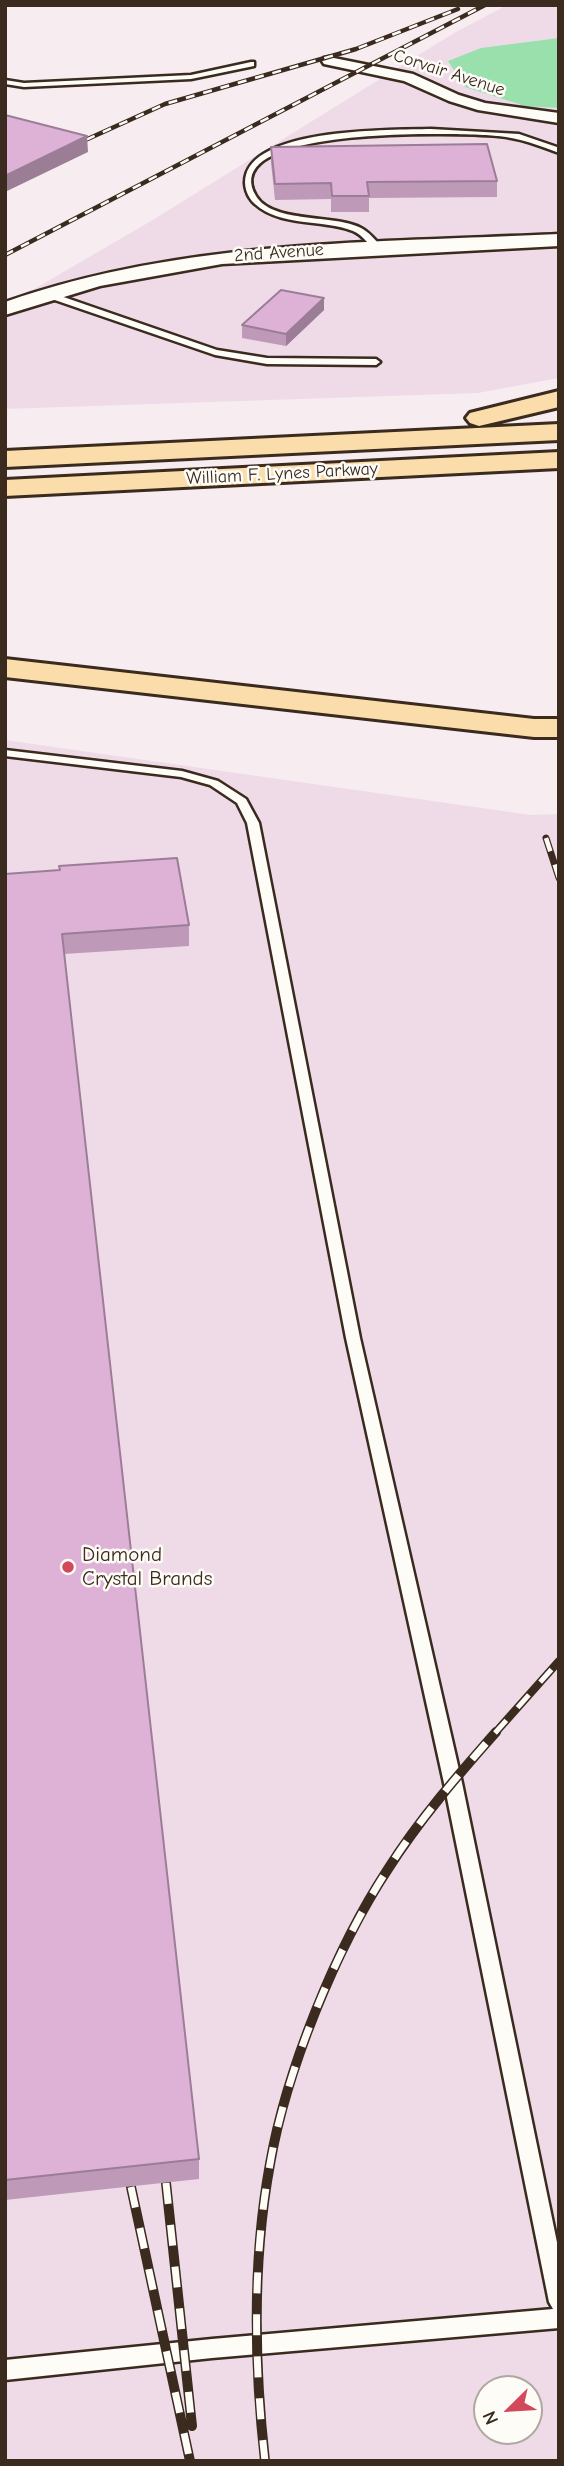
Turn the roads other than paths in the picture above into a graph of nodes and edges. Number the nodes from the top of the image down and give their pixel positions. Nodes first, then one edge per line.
1 (329, 61) dead end
2 (251, 64) dead end
3 (5, 82) edge
4 (559, 118) edge
5 (559, 151) edge
6 (559, 240) edge
7 (378, 248) junction
8 (49, 295) junction
9 (5, 309) edge
10 (376, 362) dead end
11 (559, 399) edge
12 (559, 432) edge
13 (302, 444) junction
14 (5, 459) edge
15 (559, 460) edge
16 (350, 470) junction
17 (559, 481) edge
18 (5, 488) edge
19 (5, 668) edge
20 (559, 728) edge
21 (5, 752) edge
22 (559, 2302) edge
23 (559, 2318) edge
24 (5, 2370) edge

1 - 4 street, Corvair Avenue
2 - 3 lane
5 - 7 lane
6 - 7 street, 2nd Avenue
7 - 8 street, 2nd Avenue
8 - 9 street, 2nd Avenue
8 - 10 lane
11 - 13 highway
12 - 13 highway, William F. Lynes Parkway
13 - 14 highway, William F. Lynes Parkway
15 - 16 highway, William F. Lynes Parkway
16 - 17 highway
16 - 18 highway, William F. Lynes Parkway
19 - 20 highway
21 - 22 lane
23 - 24 lane

